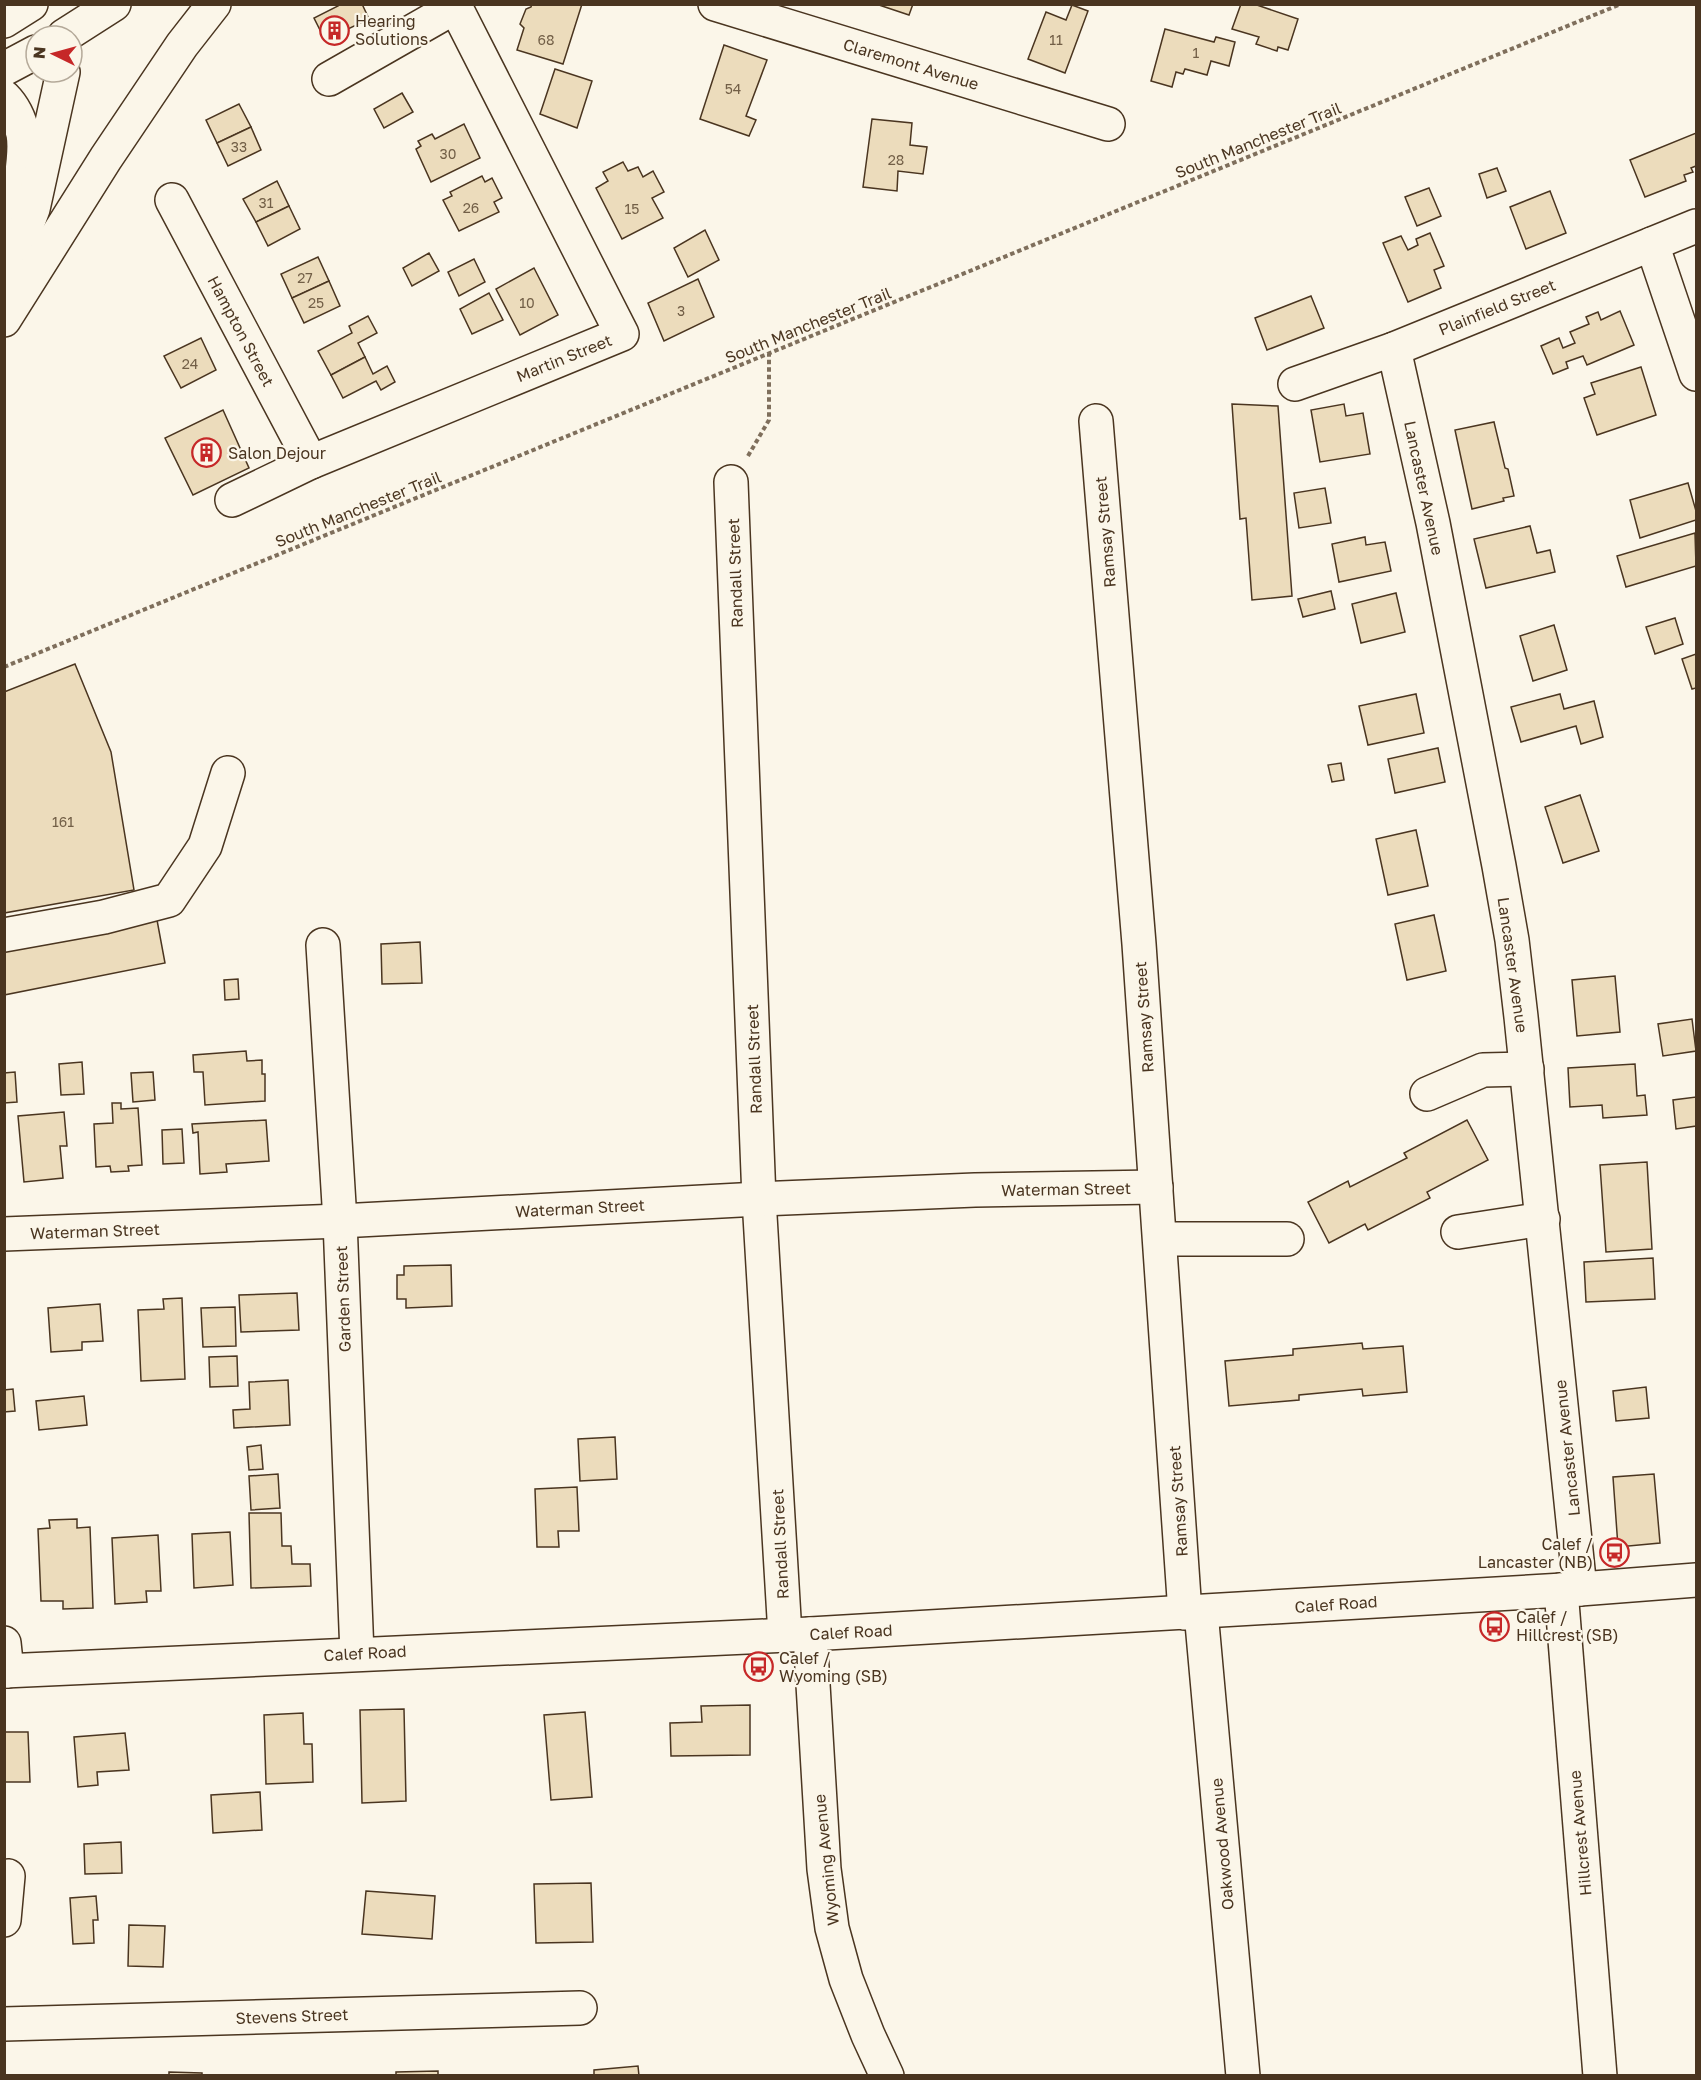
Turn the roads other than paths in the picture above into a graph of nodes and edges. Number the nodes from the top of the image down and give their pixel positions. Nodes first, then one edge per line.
1 (31, 4) edge
2 (114, 4) edge
3 (214, 4) edge
4 (715, 4) edge
5 (454, 6) edge
6 (4, 21) edge
7 (75, 24) edge
8 (24, 58) edge
9 (4, 69) edge
10 (329, 79) dead end
11 (60, 84) edge
12 (4, 96) edge
13 (1108, 124) dead end
14 (172, 200) dead end
15 (1696, 226) edge
16 (1652, 244) junction
17 (4, 263) edge
18 (4, 286) edge
19 (4, 320) edge
20 (1394, 349) junction
21 (1696, 374) edge
22 (1295, 384) dead end
23 (1096, 421) dead end
24 (311, 462) junction
25 (732, 482) road end
26 (232, 500) dead end
27 (228, 773) dead end
28 (4, 934) edge
29 (323, 945) dead end
30 (1527, 1069) junction
31 (1427, 1094) dead end
32 (1156, 1187) junction
33 (759, 1198) junction
34 (1543, 1219) junction
35 (340, 1221) junction
36 (1458, 1232) dead end
37 (4, 1234) edge
38 (1160, 1239) junction
39 (1287, 1239) dead end
40 (1696, 1580) edge
41 (1571, 1589) junction
42 (1193, 1612) junction
43 (797, 1635) junction
44 (357, 1654) junction
45 (5, 1662) edge
46 (8, 1876) dead end
47 (4, 1920) edge
48 (580, 2008) dead end
49 (4, 2024) edge
50 (887, 2076) edge
51 (1243, 2076) edge
52 (1600, 2076) edge

1 - 6 street
2 - 7 street
3 - 19 street
4 - 13 street, Claremont Avenue
5 - 10 street
5 - 24 street, Martin Street
8 - 9 street
11 - 18 street
12 - 17 street
14 - 24 street, Hampton Street
15 - 16 street, Plainfield Street
16 - 20 street, Plainfield Street
16 - 21 street
20 - 22 street, Plainfield Street
20 - 30 street, Lancaster Avenue
23 - 32 street, Ramsay Street
24 - 26 street, Martin Street
25 - 33 street, Randall Street
27 - 28 street
29 - 35 street, Garden Street
30 - 31 street
30 - 34 street, Lancaster Avenue
32 - 33 street, Waterman Street
32 - 38 street, Ramsay Street
33 - 35 street, Waterman Street
33 - 43 street, Randall Street
34 - 36 street
34 - 41 street, Lancaster Avenue
35 - 37 street, Waterman Street
35 - 44 street, Garden Street
38 - 39 street
38 - 42 street, Ramsay Street
40 - 41 street, Calef Road
41 - 42 street, Calef Road
41 - 52 street, Hillcrest Avenue
42 - 43 street, Calef Road
42 - 51 street, Oakwood Avenue
43 - 44 street, Calef Road
43 - 50 street, Wyoming Avenue
44 - 45 street, Calef Road
46 - 47 street
48 - 49 street, Stevens Street

